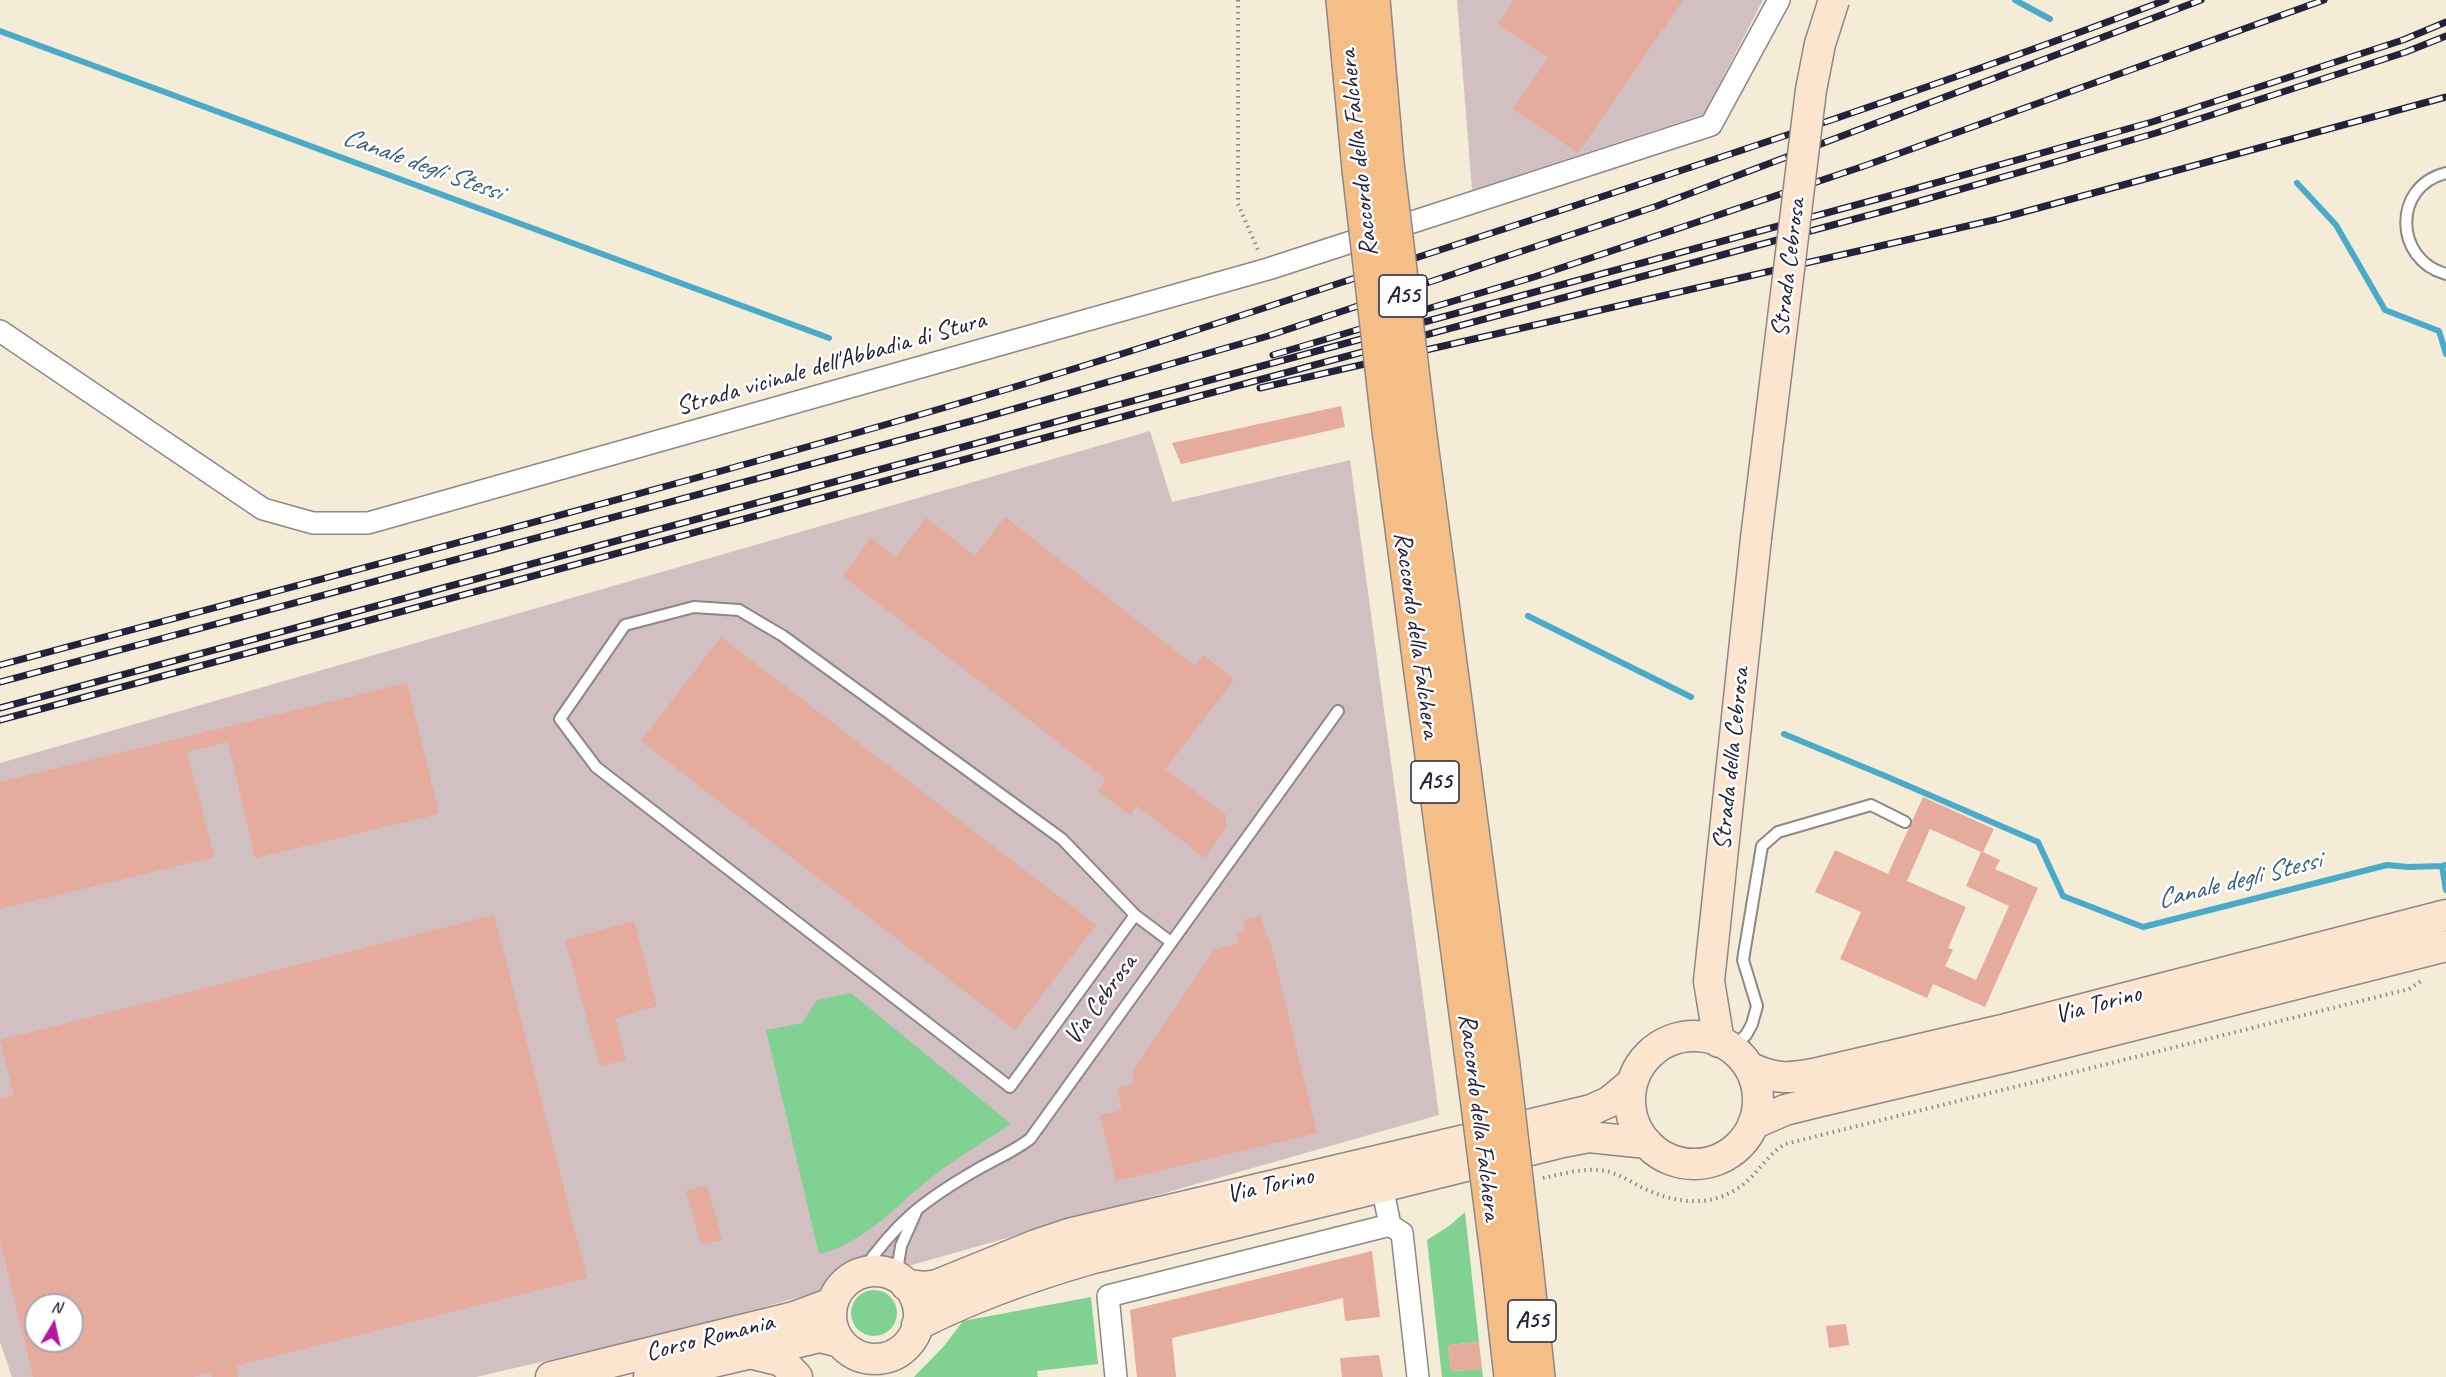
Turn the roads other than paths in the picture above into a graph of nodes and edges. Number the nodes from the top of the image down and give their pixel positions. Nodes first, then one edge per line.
1 (1384, 0) edge
2 (1779, 0) edge
3 (1834, 0) edge
4 (1350, 2) edge
5 (1381, 95) junction
6 (1373, 166) junction
7 (2446, 173) edge
8 (2446, 274) edge
9 (0, 331) edge
10 (1756, 538) joint
11 (1338, 711) dead end
12 (1905, 822) dead end
13 (1135, 915) junction
14 (2446, 915) edge
15 (1171, 942) junction
16 (2446, 946) edge
17 (1708, 981) junction
18 (1677, 1038) junction
19 (1734, 1052) junction
20 (1632, 1083) junction
21 (1753, 1124) junction
22 (1647, 1143) junction
23 (1382, 1186) junction
24 (918, 1206) junction
25 (1390, 1225) junction
26 (1513, 1267) junction
27 (861, 1273) junction
28 (901, 1281) junction
29 (832, 1303) junction
30 (917, 1325) junction
31 (843, 1345) junction
32 (749, 1353) junction
33 (883, 1367) edge
34 (551, 1377) edge
35 (649, 1377) edge
36 (796, 1377) edge
37 (843, 1377) edge
38 (1116, 1377) edge
39 (1418, 1377) edge
40 (1510, 1377) edge
41 (1538, 1377) edge

1 - 5 highway, A55
2 - 9 street, Strada vicinale dell'Abbadia di Stura
3 - 10 main road, Strada Cebrosa, bridge
4 - 5 highway, Raccordo della Falchera / A55
4 - 6 highway, Raccordo della Falchera / A55
5 - 6 highway, Raccordo della Falchera / A55
6 - 26 highway, Raccordo della Falchera / A55, bridge
7 - 8 lane
10 - 17 main road, Strada della Cebrosa
11 - 15 lane, Via Cebrosa
12 - 19 lane
13 - 13 lane
13 - 15 lane
14 - 19 main road, Via Torino
15 - 24 lane, Via Cebrosa
16 - 21 main road, Via Torino
17 - 18 main road, Strada della Cebrosa
17 - 19 main road, Strada della Cebrosa
18 - 19 main road
18 - 20 main road
19 - 21 main road
20 - 22 main road
20 - 28 main road, Via Torino
21 - 22 main road
22 - 23 main road, Via Torino
23 - 25 street
23 - 30 main road, Via Torino
24 - 27 lane, Via Cebrosa
24 - 28 lane
25 - 38 street
25 - 39 street
26 - 40 highway, Raccordo della Falchera / A55
26 - 41 highway, Raccordo della Falchera / A55
27 - 28 main road
27 - 29 main road
28 - 30 main road
29 - 31 main road
29 - 34 main road, Corso Romania
30 - 33 main road
31 - 32 main road, Corso Romania
31 - 33 main road
31 - 37 main road
32 - 35 main road, Corso Romania
32 - 36 main road

